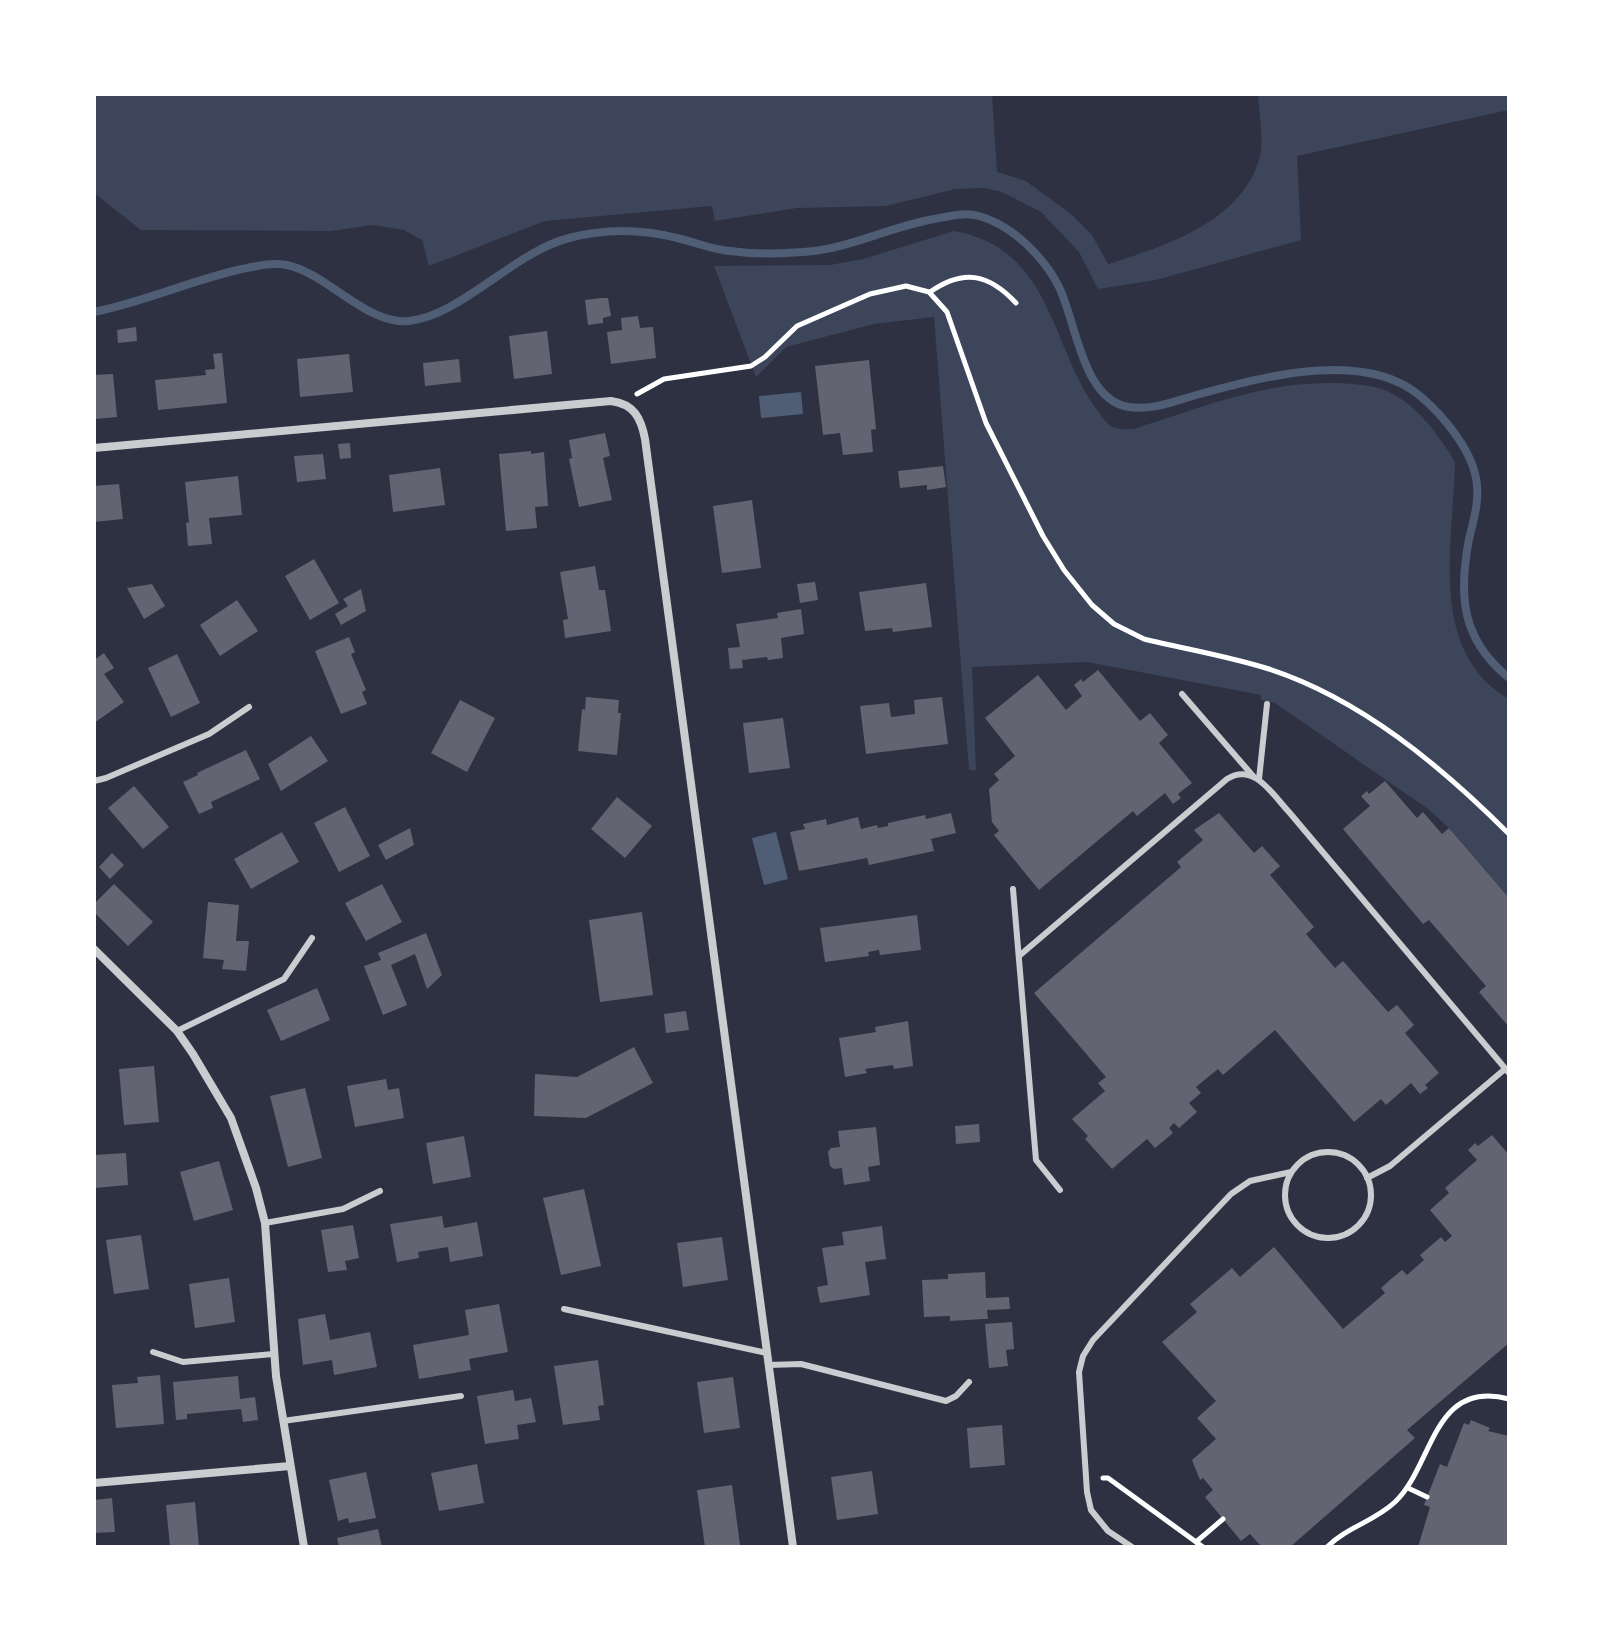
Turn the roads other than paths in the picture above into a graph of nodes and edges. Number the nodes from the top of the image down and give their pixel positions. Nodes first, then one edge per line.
1 (94, 448) edge
2 (1182, 694) dead end
3 (1267, 704) dead end
4 (249, 707) dead end
5 (1256, 778) junction
6 (94, 781) edge
7 (1013, 889) dead end
8 (312, 938) dead end
9 (95, 951) edge
10 (1019, 956) junction
11 (177, 1031) junction
12 (1507, 1071) edge
13 (1291, 1172) junction
14 (1367, 1178) junction
15 (1060, 1190) dead end
16 (380, 1191) dead end
17 (265, 1223) junction
18 (564, 1309) dead end
19 (153, 1352) dead end
20 (767, 1353) junction
21 (273, 1354) junction
22 (768, 1365) junction
23 (969, 1382) dead end
24 (461, 1396) dead end
25 (283, 1421) junction
26 (290, 1466) junction
27 (94, 1483) edge
28 (304, 1547) edge
29 (793, 1547) edge
30 (1132, 1547) edge

1 - 20 street
2 - 5 lane
3 - 5 lane
4 - 6 lane
5 - 10 lane
5 - 12 lane
7 - 10 lane
8 - 11 lane
9 - 11 street
10 - 15 lane
11 - 17 street
12 - 14 lane
13 - 14 lane
13 - 14 lane
13 - 30 lane
16 - 17 lane
17 - 21 street
18 - 20 lane
19 - 21 lane
20 - 22 street
21 - 25 street
22 - 23 lane
22 - 29 street
24 - 25 lane
25 - 26 street
26 - 27 street
26 - 28 street

